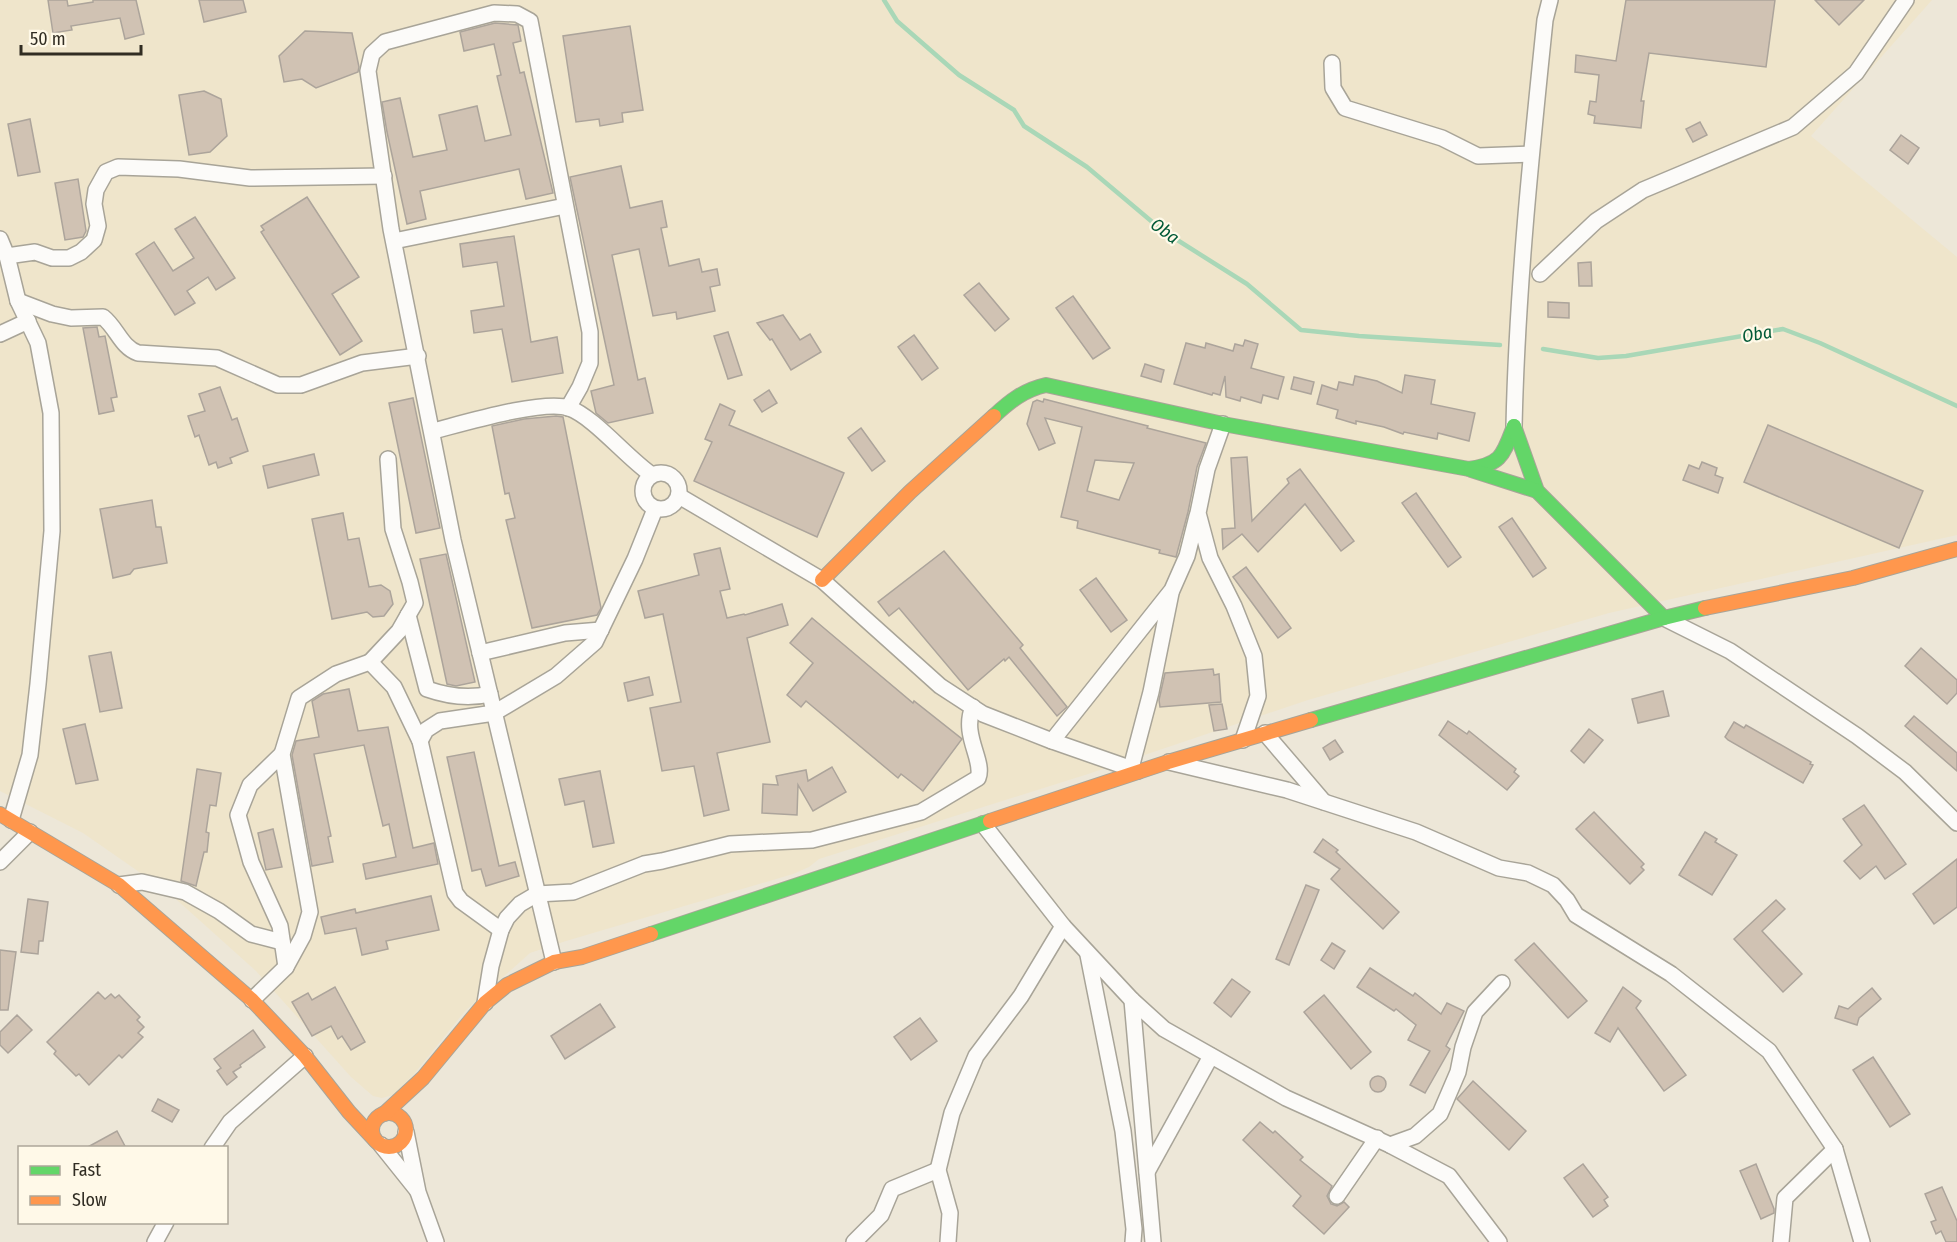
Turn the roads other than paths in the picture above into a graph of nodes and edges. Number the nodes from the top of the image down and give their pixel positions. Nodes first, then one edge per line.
1 (1550, 0) edge
2 (1906, 0) edge
3 (1332, 63) dead end
4 (1531, 154) junction
5 (384, 176) junction
6 (565, 206) junction
7 (0, 239) edge
8 (394, 241) junction
9 (7, 256) junction
10 (1540, 274) dead end
11 (18, 301) junction
12 (28, 321) junction
13 (0, 334) edge
14 (418, 356) junction
15 (568, 408) junction
16 (1223, 424) junction
17 (1514, 426) junction
18 (433, 431) junction
19 (388, 459) dead end
20 (1469, 469) junction
21 (652, 475) junction
22 (1537, 491) junction
23 (679, 496) junction
24 (655, 509) junction
25 (1198, 513) junction
26 (1957, 549) edge
27 (822, 580) junction
28 (1172, 590) junction
29 (408, 615) junction
30 (1664, 618) junction
31 (601, 630) junction
32 (480, 653) junction
33 (370, 663) junction
34 (490, 694) junction
35 (973, 707) junction
36 (494, 713) junction
37 (1265, 733) junction
38 (1243, 740) junction
39 (420, 741) junction
40 (1052, 741) junction
41 (282, 754) junction
42 (1168, 762) junction
43 (1134, 770) junction
44 (1324, 802) junction
45 (5, 817) edge
46 (1957, 823) edge
47 (983, 824) junction
48 (30, 832) junction
49 (0, 862) edge
50 (119, 885) junction
51 (537, 894) junction
52 (1063, 926) junction
53 (501, 930) junction
54 (282, 942) junction
55 (1088, 955) junction
56 (554, 962) junction
57 (286, 967) junction
58 (1502, 982) dead end
59 (252, 1000) junction
60 (1132, 1000) junction
61 (485, 1003) junction
62 (305, 1056) junction
63 (1211, 1056) junction
64 (423, 1078) junction
65 (337, 1095) junction
66 (382, 1115) junction
67 (405, 1128) junction
68 (1384, 1142) junction
69 (379, 1143) junction
70 (213, 1146) edge
71 (1835, 1149) junction
72 (938, 1170) junction
73 (1147, 1172) junction
74 (418, 1192) junction
75 (1337, 1196) dead end
76 (165, 1224) edge
77 (155, 1242) edge
78 (436, 1242) edge
79 (854, 1242) edge
80 (948, 1242) edge
81 (1132, 1242) edge
82 (1153, 1242) edge
83 (1499, 1242) edge
84 (1781, 1242) edge
85 (1862, 1242) edge

1 - 4 street
2 - 10 street
3 - 4 street
4 - 17 street
5 - 6 street
5 - 8 street
5 - 9 street
6 - 8 street
6 - 15 street
7 - 9 street
8 - 14 street
9 - 11 street
11 - 12 street
11 - 14 street
12 - 13 street
12 - 45 street
14 - 18 street
15 - 18 street
15 - 21 street
16 - 20 street
16 - 25 street
16 - 27 street
17 - 20 street
17 - 22 street
18 - 32 street
19 - 29 street
20 - 22 street
21 - 23 street
21 - 24 street
22 - 30 street
23 - 24 street
23 - 27 street
24 - 31 street
25 - 28 street
25 - 38 street
26 - 30 street
27 - 35 street
28 - 40 street
28 - 43 street
29 - 33 street
29 - 34 street
30 - 37 street
30 - 46 street
31 - 32 street
31 - 36 street
32 - 34 street
33 - 39 street
33 - 41 street
34 - 36 street
35 - 40 street
35 - 51 street
36 - 39 street
36 - 51 street
37 - 38 street
37 - 44 street
38 - 42 street
39 - 53 street
40 - 43 street
41 - 54 street
41 - 57 street
42 - 43 street
42 - 44 street
43 - 47 street
44 - 71 street
45 - 48 street
47 - 52 street
47 - 56 street
48 - 49 street
48 - 50 street
50 - 54 street
50 - 59 street
51 - 53 street
51 - 56 street
52 - 55 street
52 - 72 street
53 - 61 street
54 - 57 street
55 - 60 street
55 - 81 street
56 - 61 street
57 - 59 street
58 - 68 street
59 - 62 street
60 - 63 street
60 - 73 street
61 - 64 street
62 - 65 street
62 - 70 street
63 - 68 street
63 - 73 street
64 - 66 street
64 - 67 street
65 - 66 street
65 - 69 street
66 - 67 street
66 - 69 street
67 - 69 street
67 - 74 street
68 - 75 street
68 - 83 street
69 - 74 street
71 - 84 street
71 - 85 street
72 - 79 street
72 - 80 street
73 - 82 street
74 - 78 street
76 - 77 street

